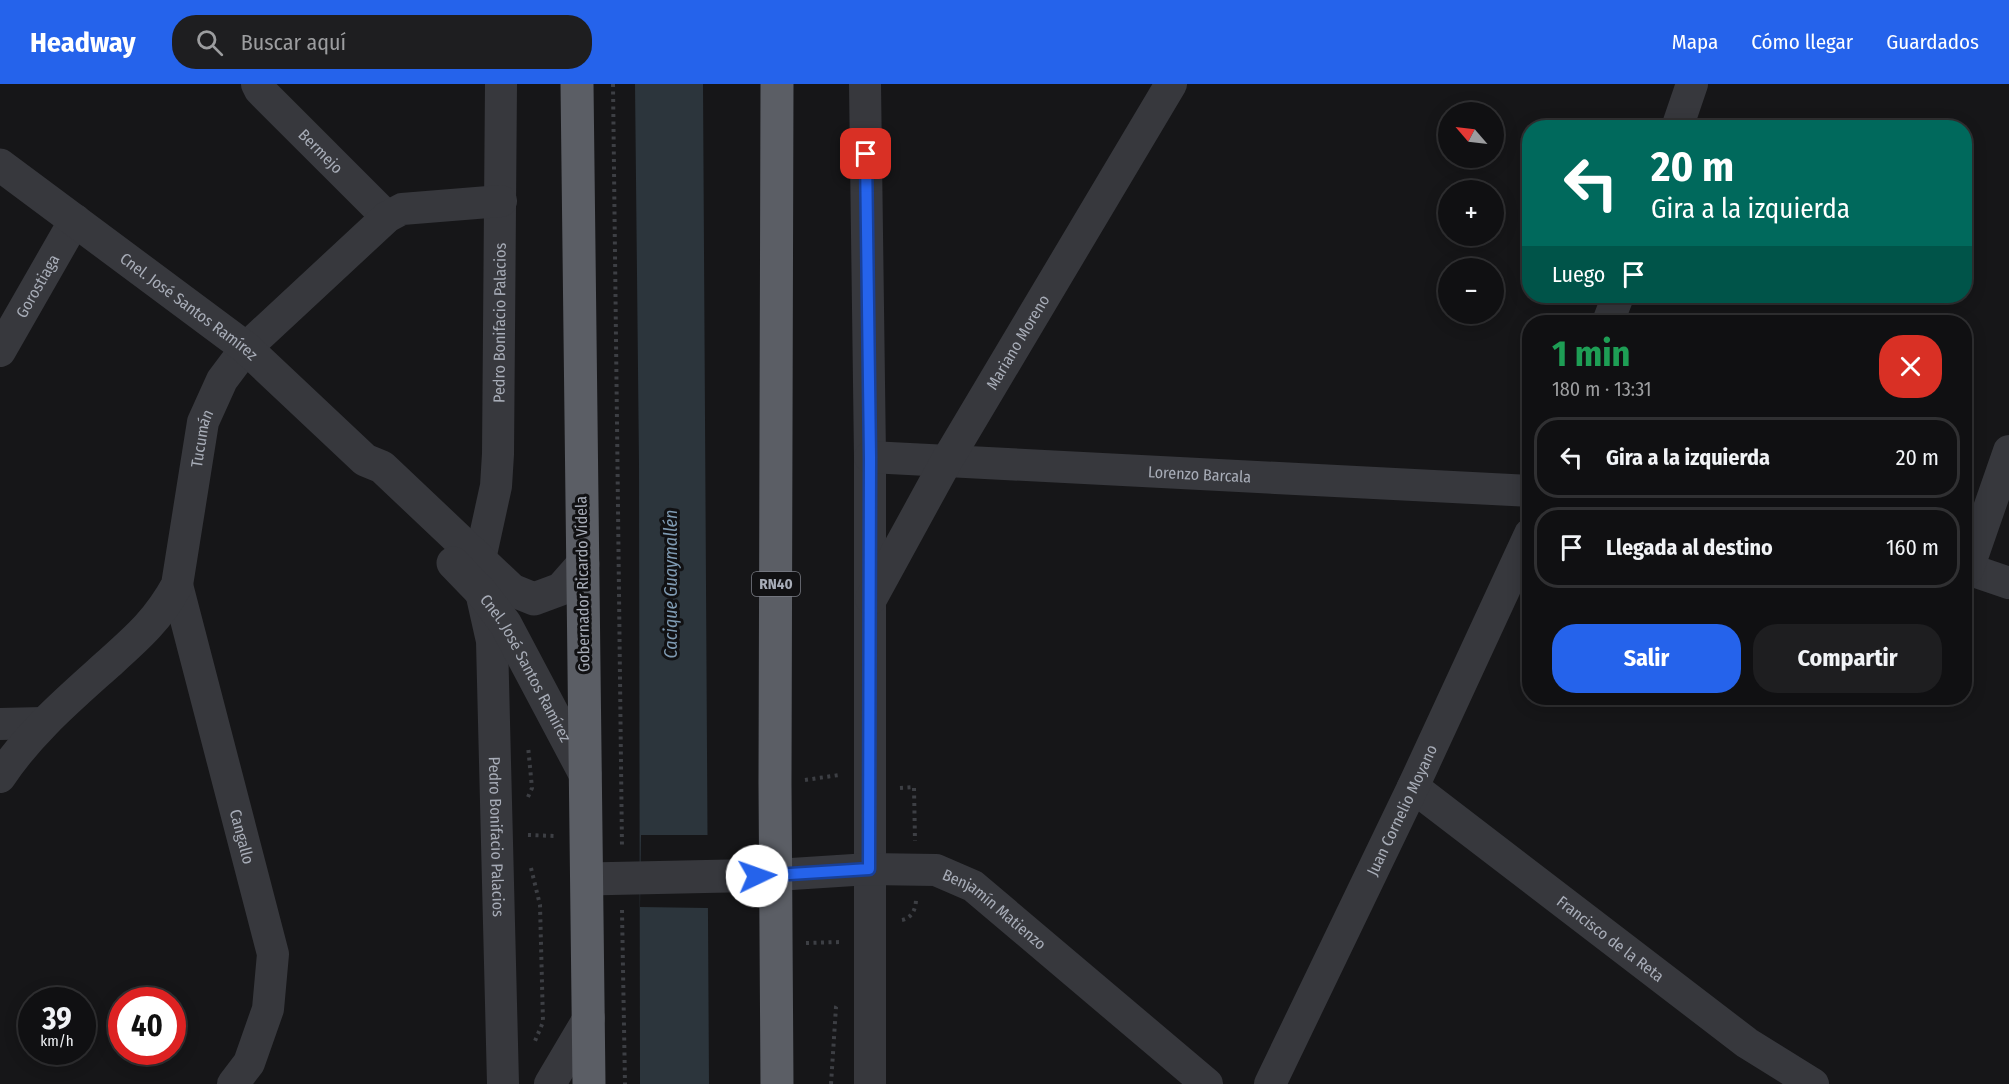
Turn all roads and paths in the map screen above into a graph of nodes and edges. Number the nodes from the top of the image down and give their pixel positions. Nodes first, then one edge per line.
1 (257, 84) edge
2 (501, 84) edge
3 (577, 84) edge
4 (613, 84) edge
5 (777, 84) edge
6 (865, 84) edge
7 (1171, 84) edge
8 (1692, 84) edge
9 (1680, 120) edge
10 (0, 165) edge
11 (501, 201) junction
12 (387, 217) junction
13 (75, 220) junction
14 (246, 348) junction
15 (0, 351) edge
16 (2009, 451) edge
17 (870, 457) junction
18 (366, 460) junction
19 (946, 462) junction
20 (1522, 491) edge
21 (1522, 551) edge
22 (1972, 552) edge
23 (480, 559) junction
24 (583, 564) junction
25 (1972, 570) edge
26 (2009, 583) edge
27 (177, 585) junction
28 (481, 592) junction
29 (869, 602) junction
30 (44, 723) junction
31 (0, 724) edge
32 (585, 774) junction
33 (842, 774) dead end
34 (0, 777) edge
35 (775, 783) junction
36 (1413, 787) junction
37 (869, 869) junction
38 (776, 875) junction
39 (631, 878) junction
40 (588, 879) junction
41 (589, 1018) junction
42 (233, 1084) edge
43 (503, 1084) edge
44 (550, 1084) edge
45 (588, 1084) edge
46 (625, 1084) edge
47 (777, 1084) edge
48 (870, 1084) edge
49 (1207, 1084) edge
50 (1270, 1084) edge
51 (1813, 1084) edge

1 - 12 street, Bermejo
2 - 11 street, Pedro Bonifacio Palacios
3 - 24 highway, Gobernador Ricardo Videla
4 - 39 path
5 - 35 highway, RN40
6 - 17 street
7 - 19 street, Mariano Moreno
8 - 9 street
10 - 13 street, Cnel. José Santos Ramírez
11 - 12 street, Tucumán
11 - 23 street, Pedro Bonifacio Palacios
12 - 14 street, Tucumán
13 - 14 street, Cnel. José Santos Ramírez
13 - 15 street, Gorostiaga
14 - 18 street, Cnel. José Santos Ramírez
14 - 27 street, Tucumán
16 - 22 street
17 - 19 street, Lorenzo Barcala
17 - 29 street
18 - 23 street, Cnel. José Santos Ramírez
18 - 28 street, Cnel. José Santos Ramírez
19 - 20 street, Lorenzo Barcala
19 - 29 street, Mariano Moreno
21 - 36 street, Juan Cornelio Moyano
23 - 24 street, Cnel. José Santos Ramírez
24 - 32 highway, Gobernador Ricardo Videla
25 - 26 street
27 - 30 street, Tucumán
27 - 42 street, Cangallo
28 - 32 street, Cnel. José Santos Ramírez
28 - 43 street, Pedro Bonifacio Palacios
29 - 37 street
30 - 31 street
30 - 34 street, Tucumán
32 - 40 highway, Gobernador Ricardo Videla
33 - 35 path
35 - 38 highway, RN40
36 - 50 street, Juan Cornelio Moyano
36 - 51 street, Francisco de la Reta
37 - 38 street, Benjamín Matienzo
37 - 48 street
37 - 49 street, Benjamín Matienzo
38 - 39 street, Benjamín Matienzo
38 - 47 highway, RN40
39 - 40 street, Benjamín Matienzo
39 - 46 path
40 - 41 highway, Gobernador Ricardo Videla
41 - 44 street
41 - 45 highway, Gobernador Ricardo Videla

